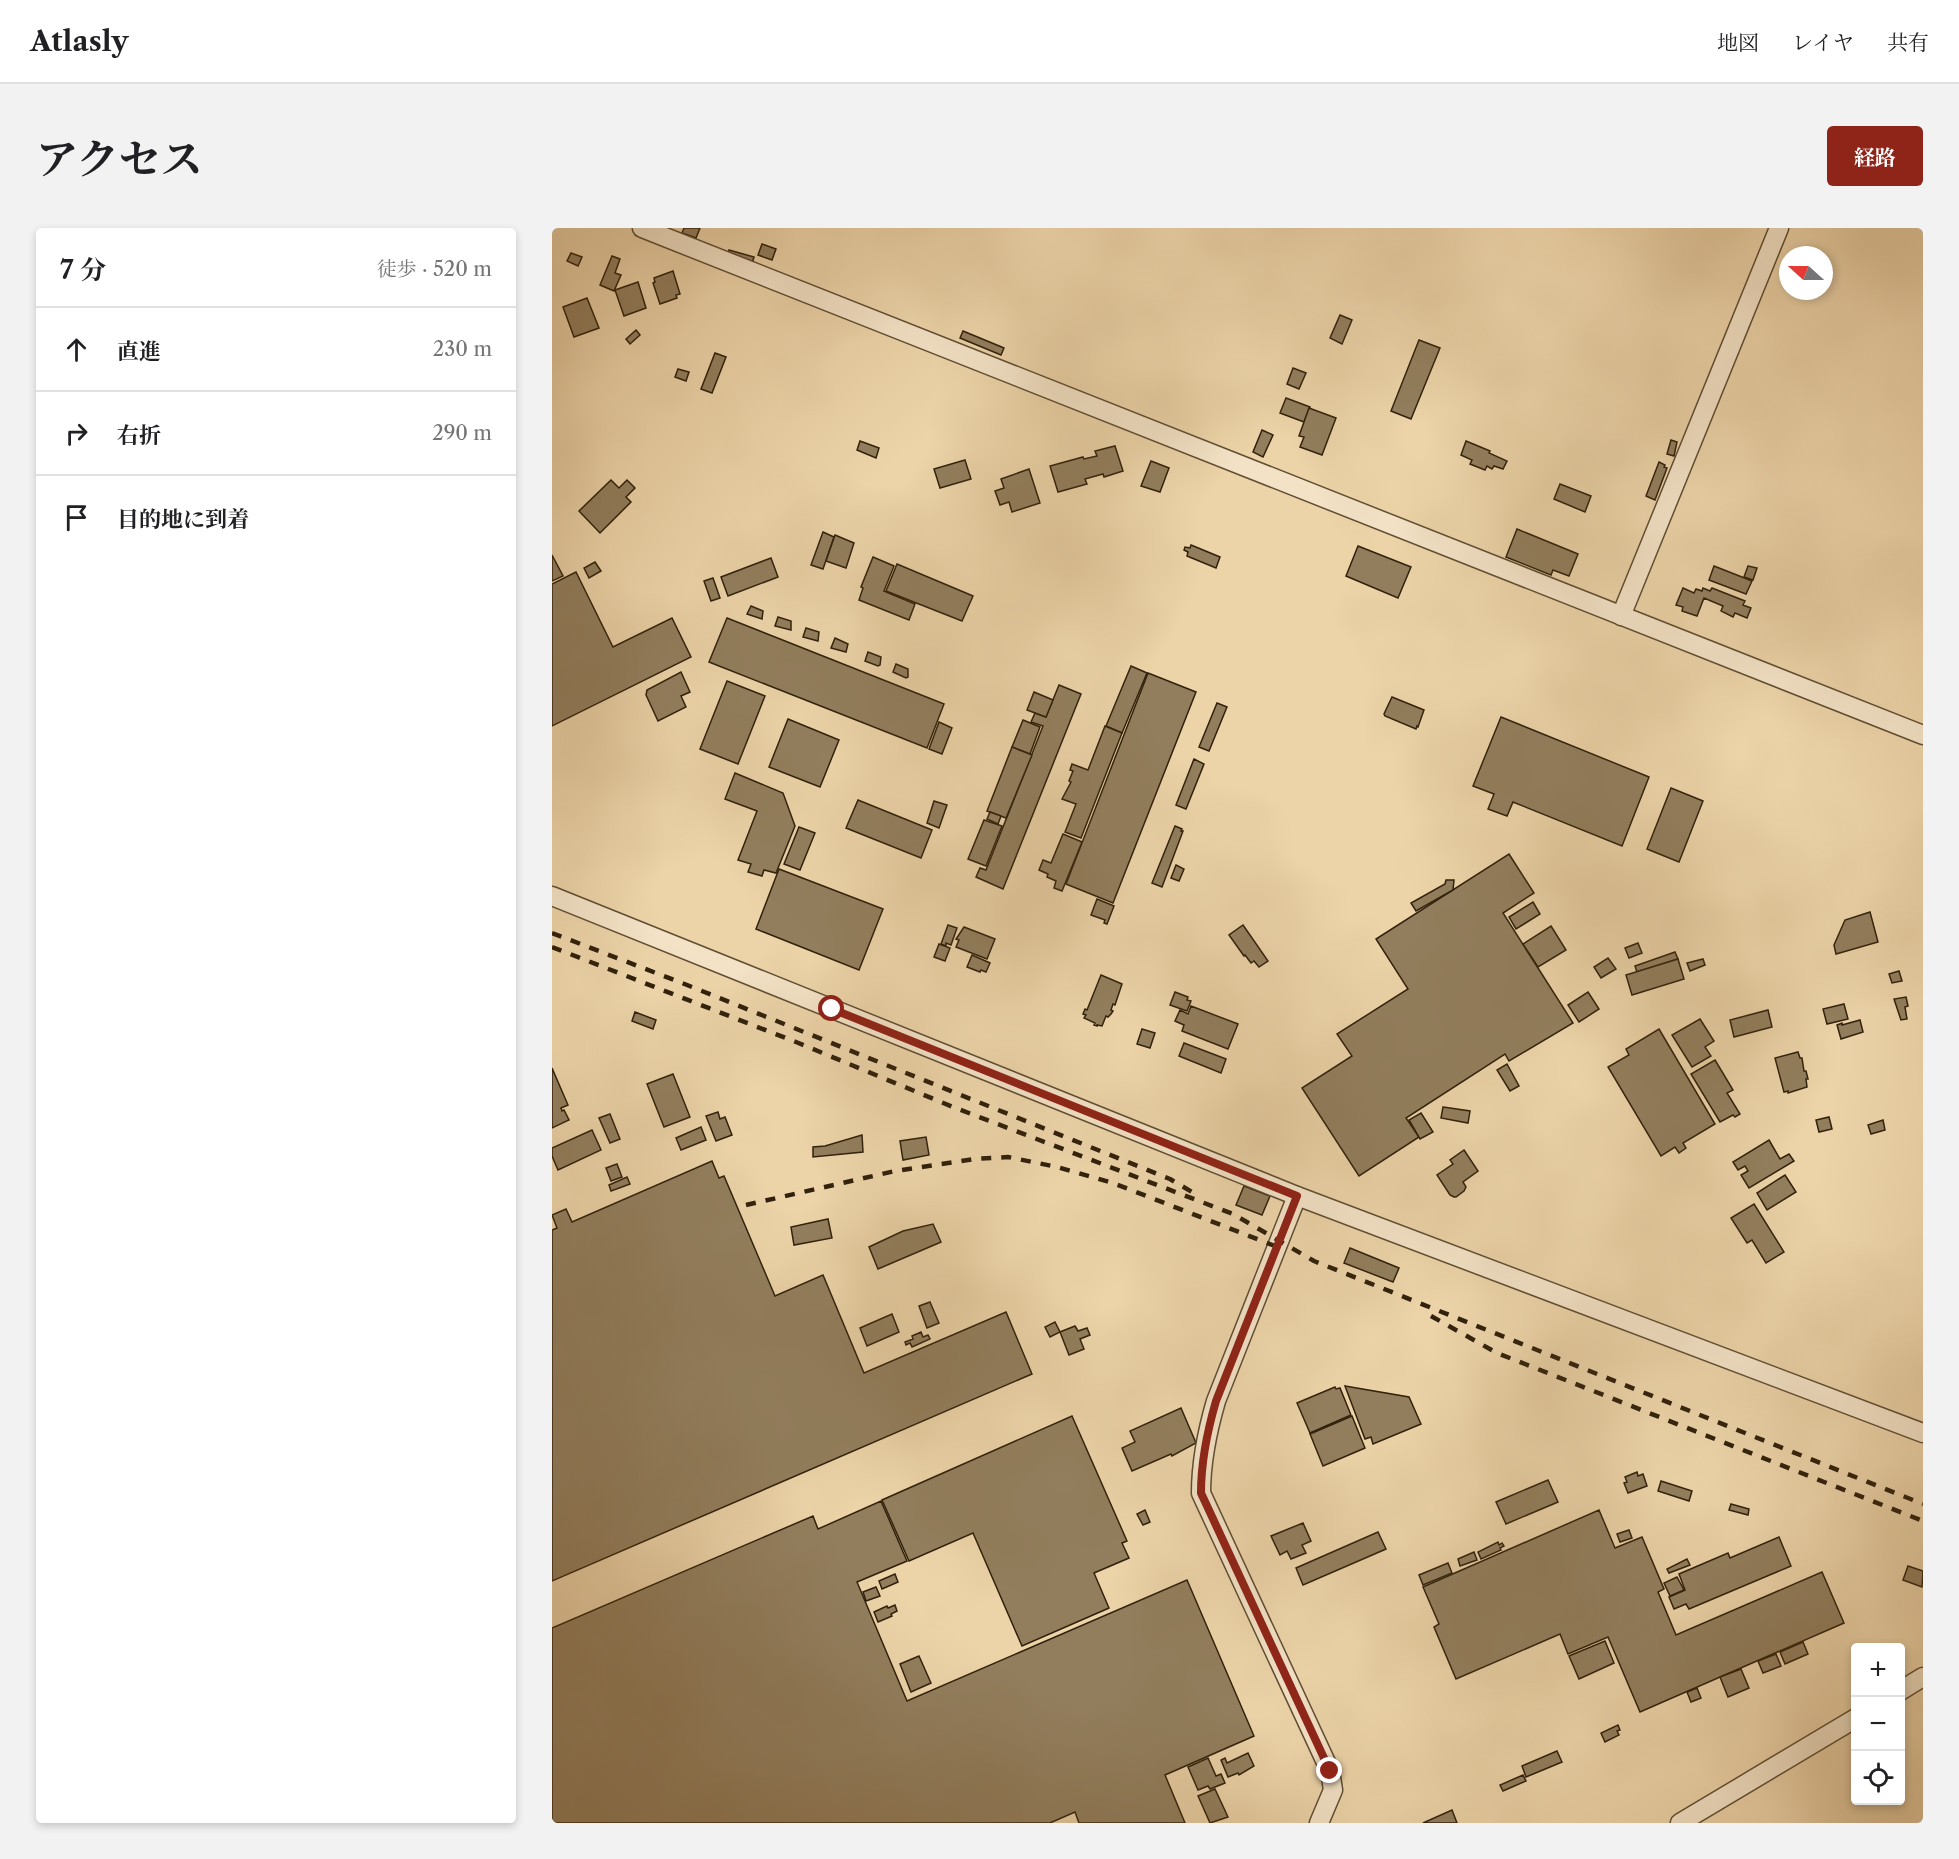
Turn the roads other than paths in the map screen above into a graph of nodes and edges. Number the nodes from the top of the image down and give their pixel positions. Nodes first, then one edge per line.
1 (642, 228) edge
2 (1779, 228) edge
3 (1621, 616) junction
4 (1923, 735) edge
5 (552, 896) edge
6 (1297, 1196) junction
7 (1923, 1433) edge
8 (1923, 1677) edge
9 (1905, 1687) edge
10 (1851, 1721) edge
11 (1319, 1823) edge
12 (1680, 1823) edge

1 - 3 lane
2 - 3 lane
3 - 4 lane
5 - 6 lane
6 - 7 lane
6 - 11 lane
8 - 9 lane
10 - 12 lane

